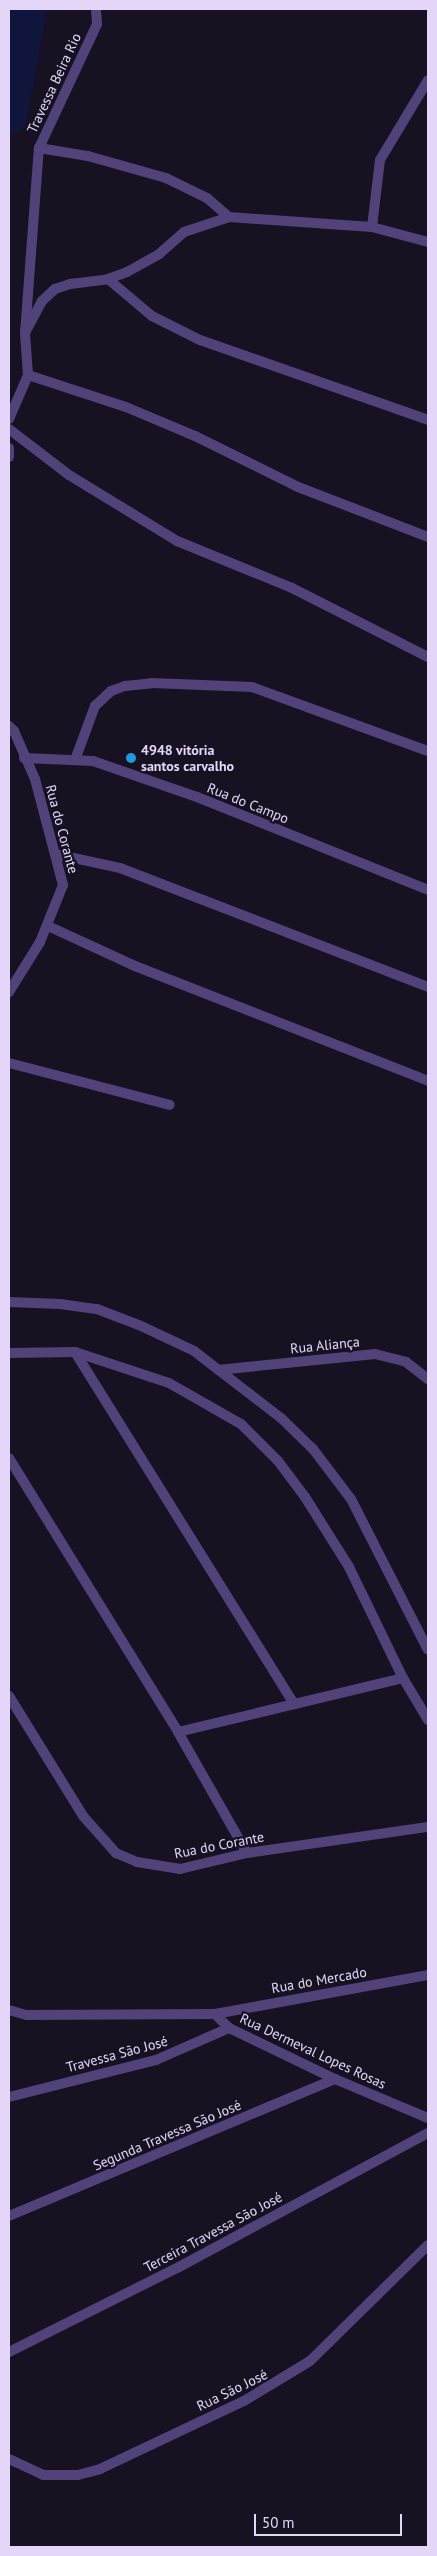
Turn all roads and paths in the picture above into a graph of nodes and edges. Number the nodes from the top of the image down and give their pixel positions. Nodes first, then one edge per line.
1 (96, 9) edge
2 (428, 80) edge
3 (39, 148) junction
4 (229, 217) junction
5 (372, 227) junction
6 (428, 242) edge
7 (108, 279) junction
8 (25, 333) junction
9 (28, 375) junction
10 (9, 418) edge
11 (428, 420) edge
12 (9, 429) edge
13 (428, 537) edge
14 (428, 658) edge
15 (9, 726) edge
16 (428, 752) edge
17 (24, 758) junction
18 (76, 760) junction
19 (56, 854) junction
20 (428, 890) edge
21 (48, 926) junction
22 (428, 987) edge
23 (9, 992) edge
24 (9, 1063) edge
25 (428, 1081) edge
26 (170, 1105) dead end
27 (9, 1302) edge
28 (75, 1352) junction
29 (9, 1353) edge
30 (218, 1370) junction
31 (428, 1378) edge
32 (9, 1458) edge
33 (428, 1650) edge
34 (404, 1678) junction
35 (9, 1696) edge
36 (294, 1704) junction
37 (428, 1720) edge
38 (178, 1732) junction
39 (428, 1827) edge
40 (248, 1852) junction
41 (428, 1975) edge
42 (9, 2010) edge
43 (215, 2014) junction
44 (229, 2028) junction
45 (335, 2079) junction
46 (9, 2097) edge
47 (428, 2118) edge
48 (428, 2133) edge
49 (9, 2216) edge
50 (428, 2245) edge
51 (9, 2352) edge
52 (9, 2460) edge

1 - 3 street, Travessa Beira Rio
2 - 5 street
3 - 4 street
3 - 8 street, Travessa Beira Rio
4 - 5 street
4 - 7 street
5 - 6 street
7 - 8 street
7 - 11 street
8 - 9 street, Travessa Beira Rio
9 - 10 street, Travessa Beira Rio
9 - 13 street
12 - 14 street
15 - 17 street, Rua do Corante
16 - 18 street
17 - 18 street, Rua do Campo
17 - 19 street, Rua do Corante
18 - 20 street, Rua do Campo
19 - 21 street, Rua do Corante
19 - 22 street
21 - 23 street, Rua do Corante
21 - 25 street
24 - 26 street
27 - 30 street
28 - 29 street
28 - 34 street
28 - 36 street
30 - 31 street, Rua Aliança
30 - 33 street
32 - 38 street
34 - 36 street
34 - 37 street
35 - 40 street, Rua do Corante
36 - 38 street
38 - 40 street
39 - 40 street, Rua do Corante
41 - 43 street, Rua do Mercado
42 - 43 street
43 - 44 street, Rua Dermeval Lopes Rosas
44 - 45 street, Rua Dermeval Lopes Rosas
44 - 46 street, Travessa São José
45 - 47 street, Rua Dermeval Lopes Rosas
45 - 49 street, Segunda Travessa São José
48 - 51 street, Terceira Travessa São José
50 - 52 street, Rua São José

